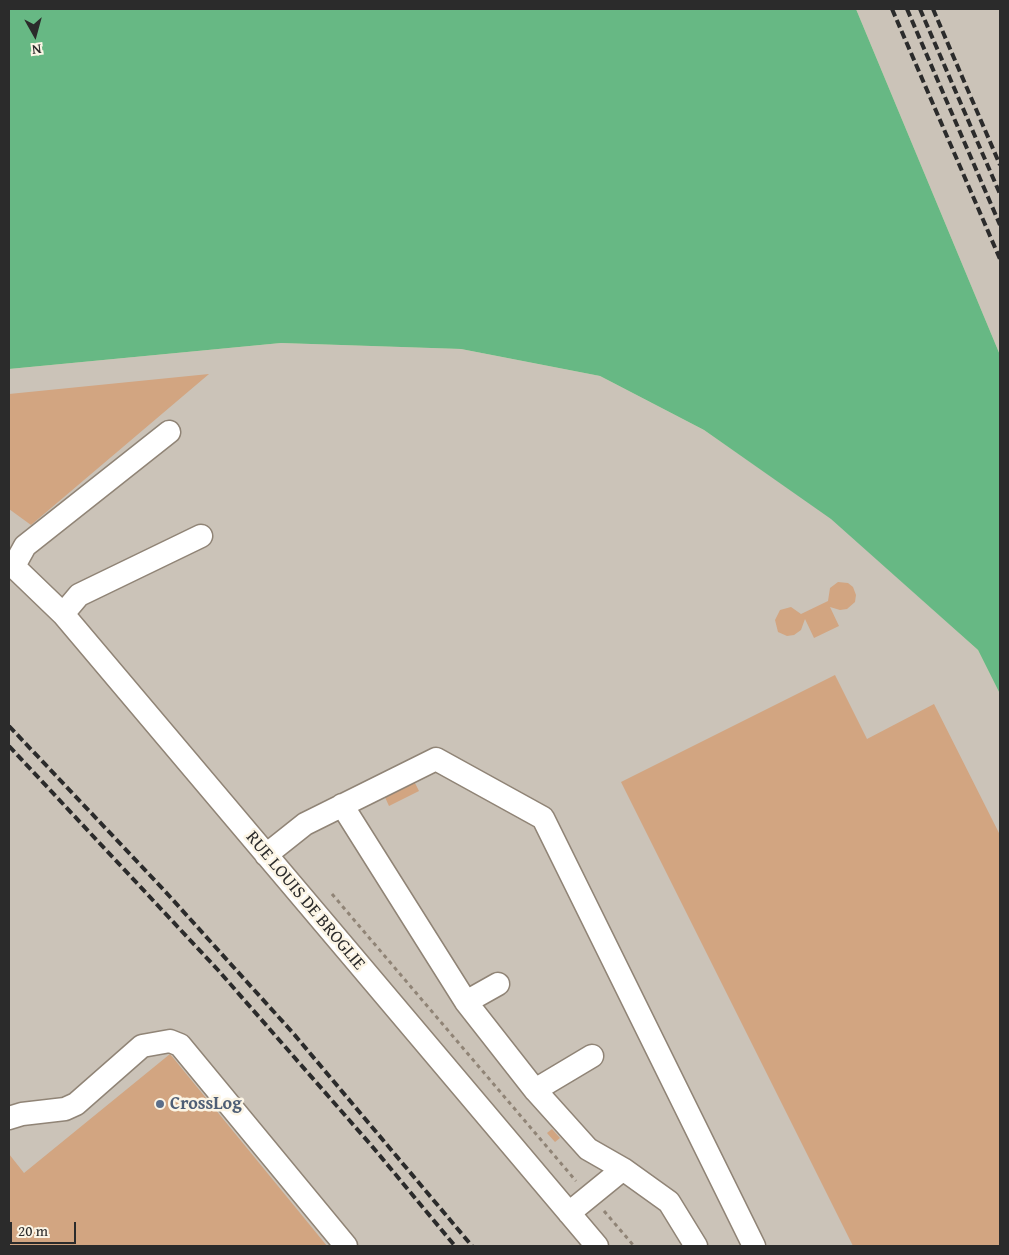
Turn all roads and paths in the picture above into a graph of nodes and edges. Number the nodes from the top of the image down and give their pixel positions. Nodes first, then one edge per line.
1 (169, 432) dead end
2 (201, 536) dead end
3 (11, 564) edge
4 (63, 614) junction
5 (342, 805) junction
6 (266, 855) junction
7 (327, 889) dead end
8 (498, 984) dead end
9 (466, 1002) junction
10 (592, 1056) dead end
11 (535, 1090) junction
12 (9, 1118) edge
13 (623, 1168) junction
14 (589, 1196) junction
15 (569, 1213) junction
16 (346, 1246) edge
17 (597, 1246) edge
18 (634, 1246) edge
19 (696, 1246) edge
20 (754, 1246) edge

1 - 3 street
2 - 4 street
3 - 4 street, RUE LOUIS DE BROGLIE
4 - 6 street, RUE LOUIS DE BROGLIE
5 - 6 street
5 - 9 street
5 - 20 street
6 - 15 street, RUE LOUIS DE BROGLIE
7 - 14 path
8 - 9 street
9 - 11 street
10 - 11 street
11 - 13 street
12 - 16 street
13 - 14 street
13 - 19 street
14 - 15 street
14 - 18 path
15 - 17 street, RUE LOUIS DE BROGLIE

